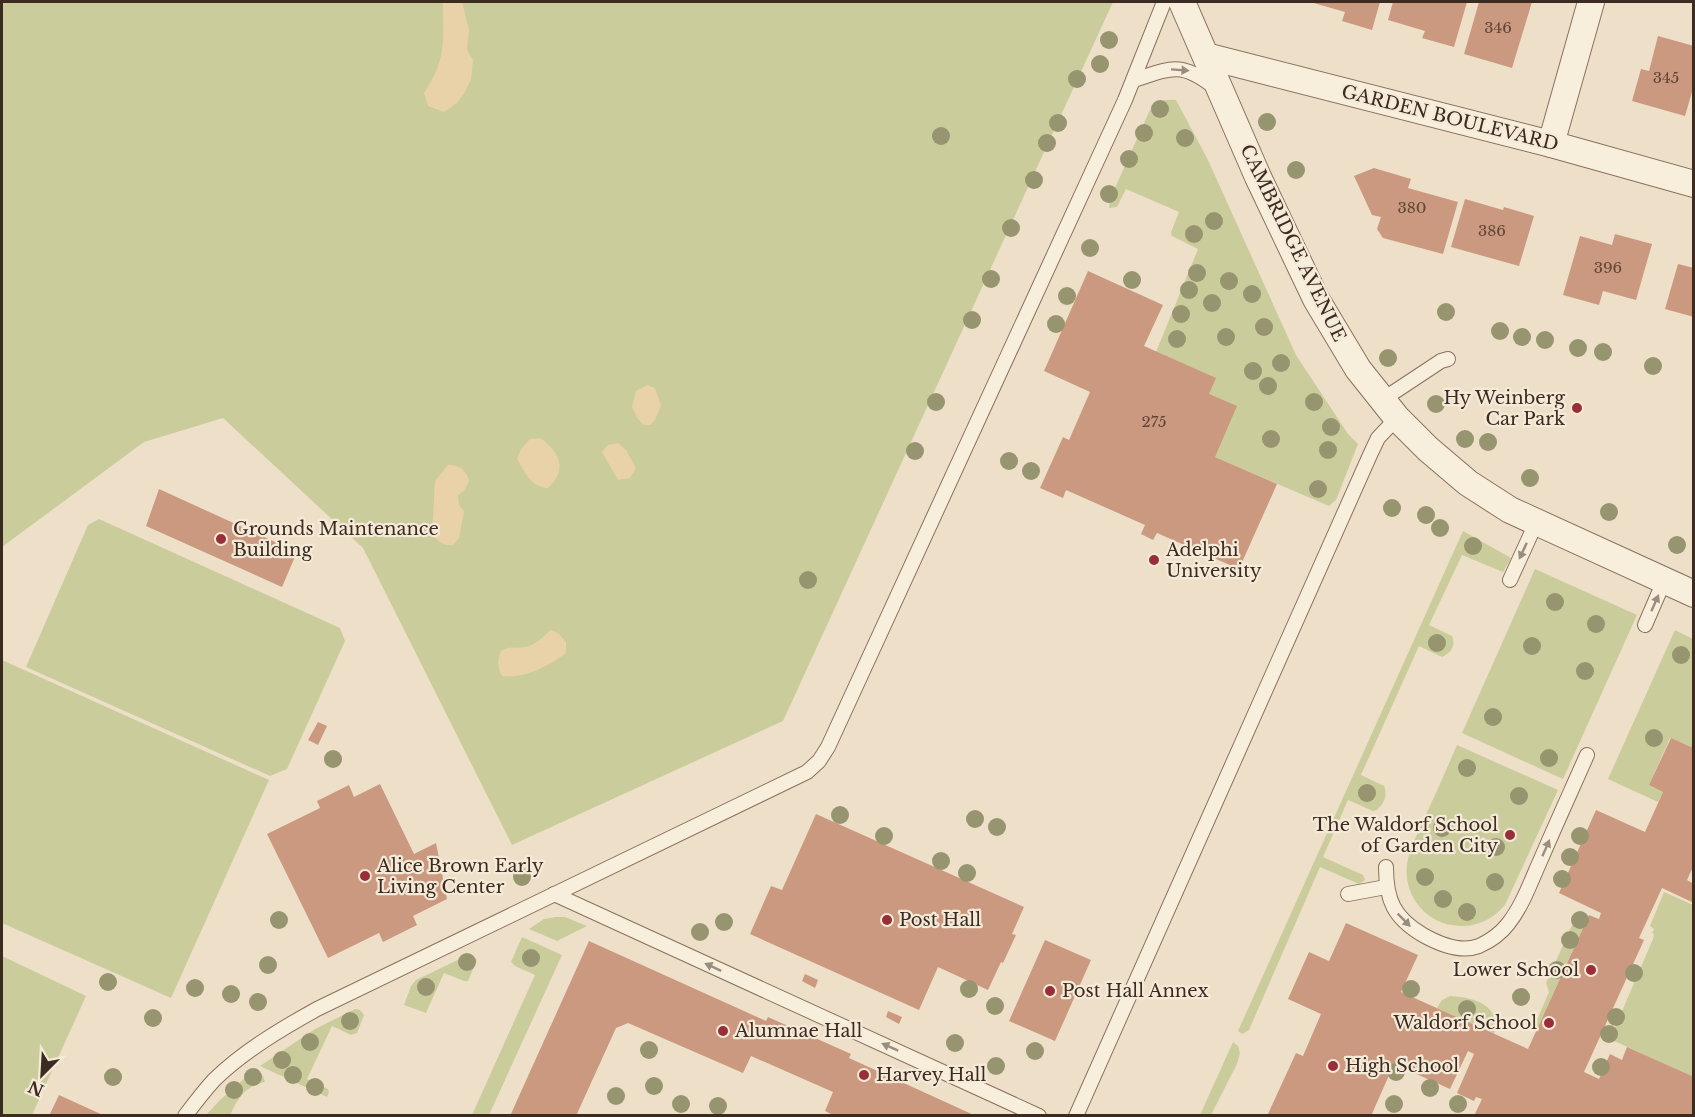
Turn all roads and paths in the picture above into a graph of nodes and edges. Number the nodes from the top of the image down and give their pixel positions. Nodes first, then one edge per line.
1 (1164, 2) edge
2 (1182, 2) edge
3 (1591, 2) edge
4 (1206, 56) junction
5 (1134, 80) junction
6 (1221, 92) junction
7 (1551, 144) junction
8 (1694, 184) edge
9 (1448, 359) dead end
10 (1390, 409) junction
11 (1536, 523) junction
12 (1510, 579) dead end
13 (1664, 581) junction
14 (1694, 594) edge
15 (1645, 625) dead end
16 (1587, 755) dead end
17 (1386, 867) dead end
18 (1386, 887) junction
19 (554, 894) junction
20 (1348, 894) dead end
21 (185, 1116) edge
22 (1039, 1116) edge
23 (1076, 1116) edge

1 - 5 lane
2 - 4 street, CAMBRIDGE AVENUE
3 - 7 street
4 - 6 street, CAMBRIDGE AVENUE
4 - 7 street, GARDEN BOULEVARD
5 -> 6 lane
5 - 19 lane
6 - 10 street, CAMBRIDGE AVENUE
7 - 8 street, GARDEN BOULEVARD
9 - 10 lane
10 - 11 street, CAMBRIDGE AVENUE
10 - 23 lane
11 -> 12 lane
11 - 13 street, CAMBRIDGE AVENUE
13 - 14 street, CAMBRIDGE AVENUE
15 -> 13 lane
18 -> 16 lane
17 - 18 lane
18 - 20 lane
19 - 21 lane
22 -> 19 lane

